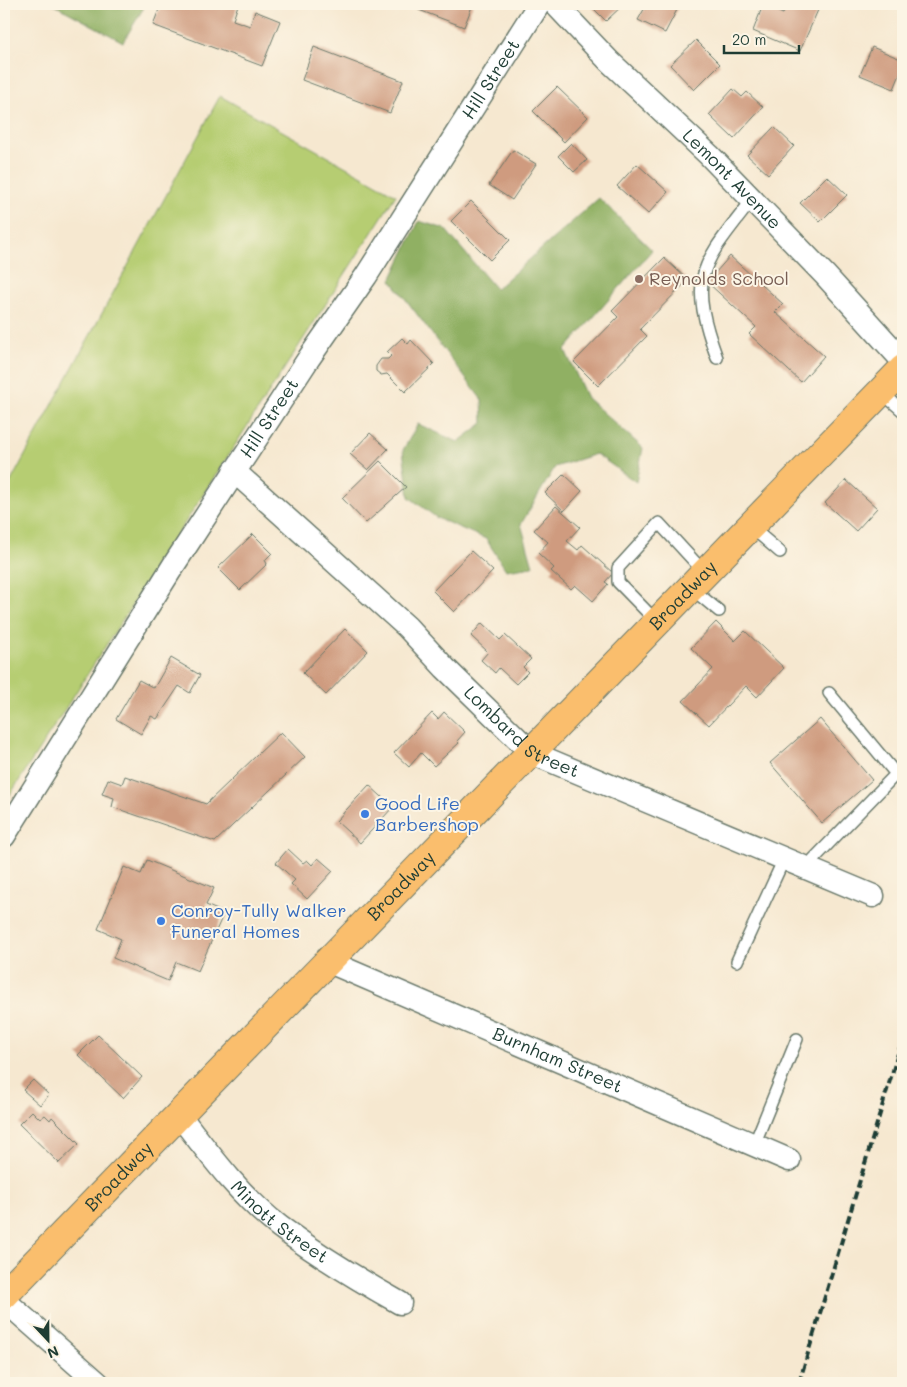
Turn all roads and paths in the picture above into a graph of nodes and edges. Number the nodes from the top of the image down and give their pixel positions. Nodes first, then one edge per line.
1 (539, 4) edge
2 (555, 4) edge
3 (752, 200) junction
4 (717, 358) dead end
5 (903, 361) edge
6 (903, 369) edge
7 (881, 392) junction
8 (903, 411) edge
9 (234, 471) junction
10 (750, 526) junction
11 (780, 552) dead end
12 (698, 581) junction
13 (719, 611) dead end
14 (658, 622) junction
15 (829, 693) dead end
16 (532, 753) junction
17 (4, 836) edge
18 (784, 859) junction
19 (805, 868) junction
20 (872, 896) dead end
21 (327, 961) junction
22 (737, 961) dead end
23 (797, 1039) dead end
24 (180, 1116) junction
25 (754, 1145) junction
26 (789, 1160) dead end
27 (4, 1295) edge
28 (4, 1300) edge
29 (400, 1303) dead end
30 (98, 1383) edge

1 - 9 street, Hill Street
2 - 3 street, Lemont Avenue
3 - 4 lane
3 - 5 street, Lemont Avenue
6 - 7 main road, Broadway
7 - 8 lane
7 - 10 main road, Broadway
9 - 16 street, Lombard Street
9 - 17 street, Hill Street
10 - 11 lane
10 - 12 main road, Broadway
12 - 13 lane
12 - 14 main road, Broadway
12 - 14 lane
14 - 16 main road, Broadway
15 - 19 lane
16 - 18 street, Lombard Street
16 - 21 main road, Broadway
18 - 19 street, Lombard Street
18 - 22 lane
19 - 20 street, Lombard Street
21 - 24 main road, Broadway
21 - 25 street, Burnham Street
23 - 25 lane
24 - 27 main road, Broadway
24 - 29 street, Minott Street
25 - 26 street, Burnham Street
28 - 30 street

